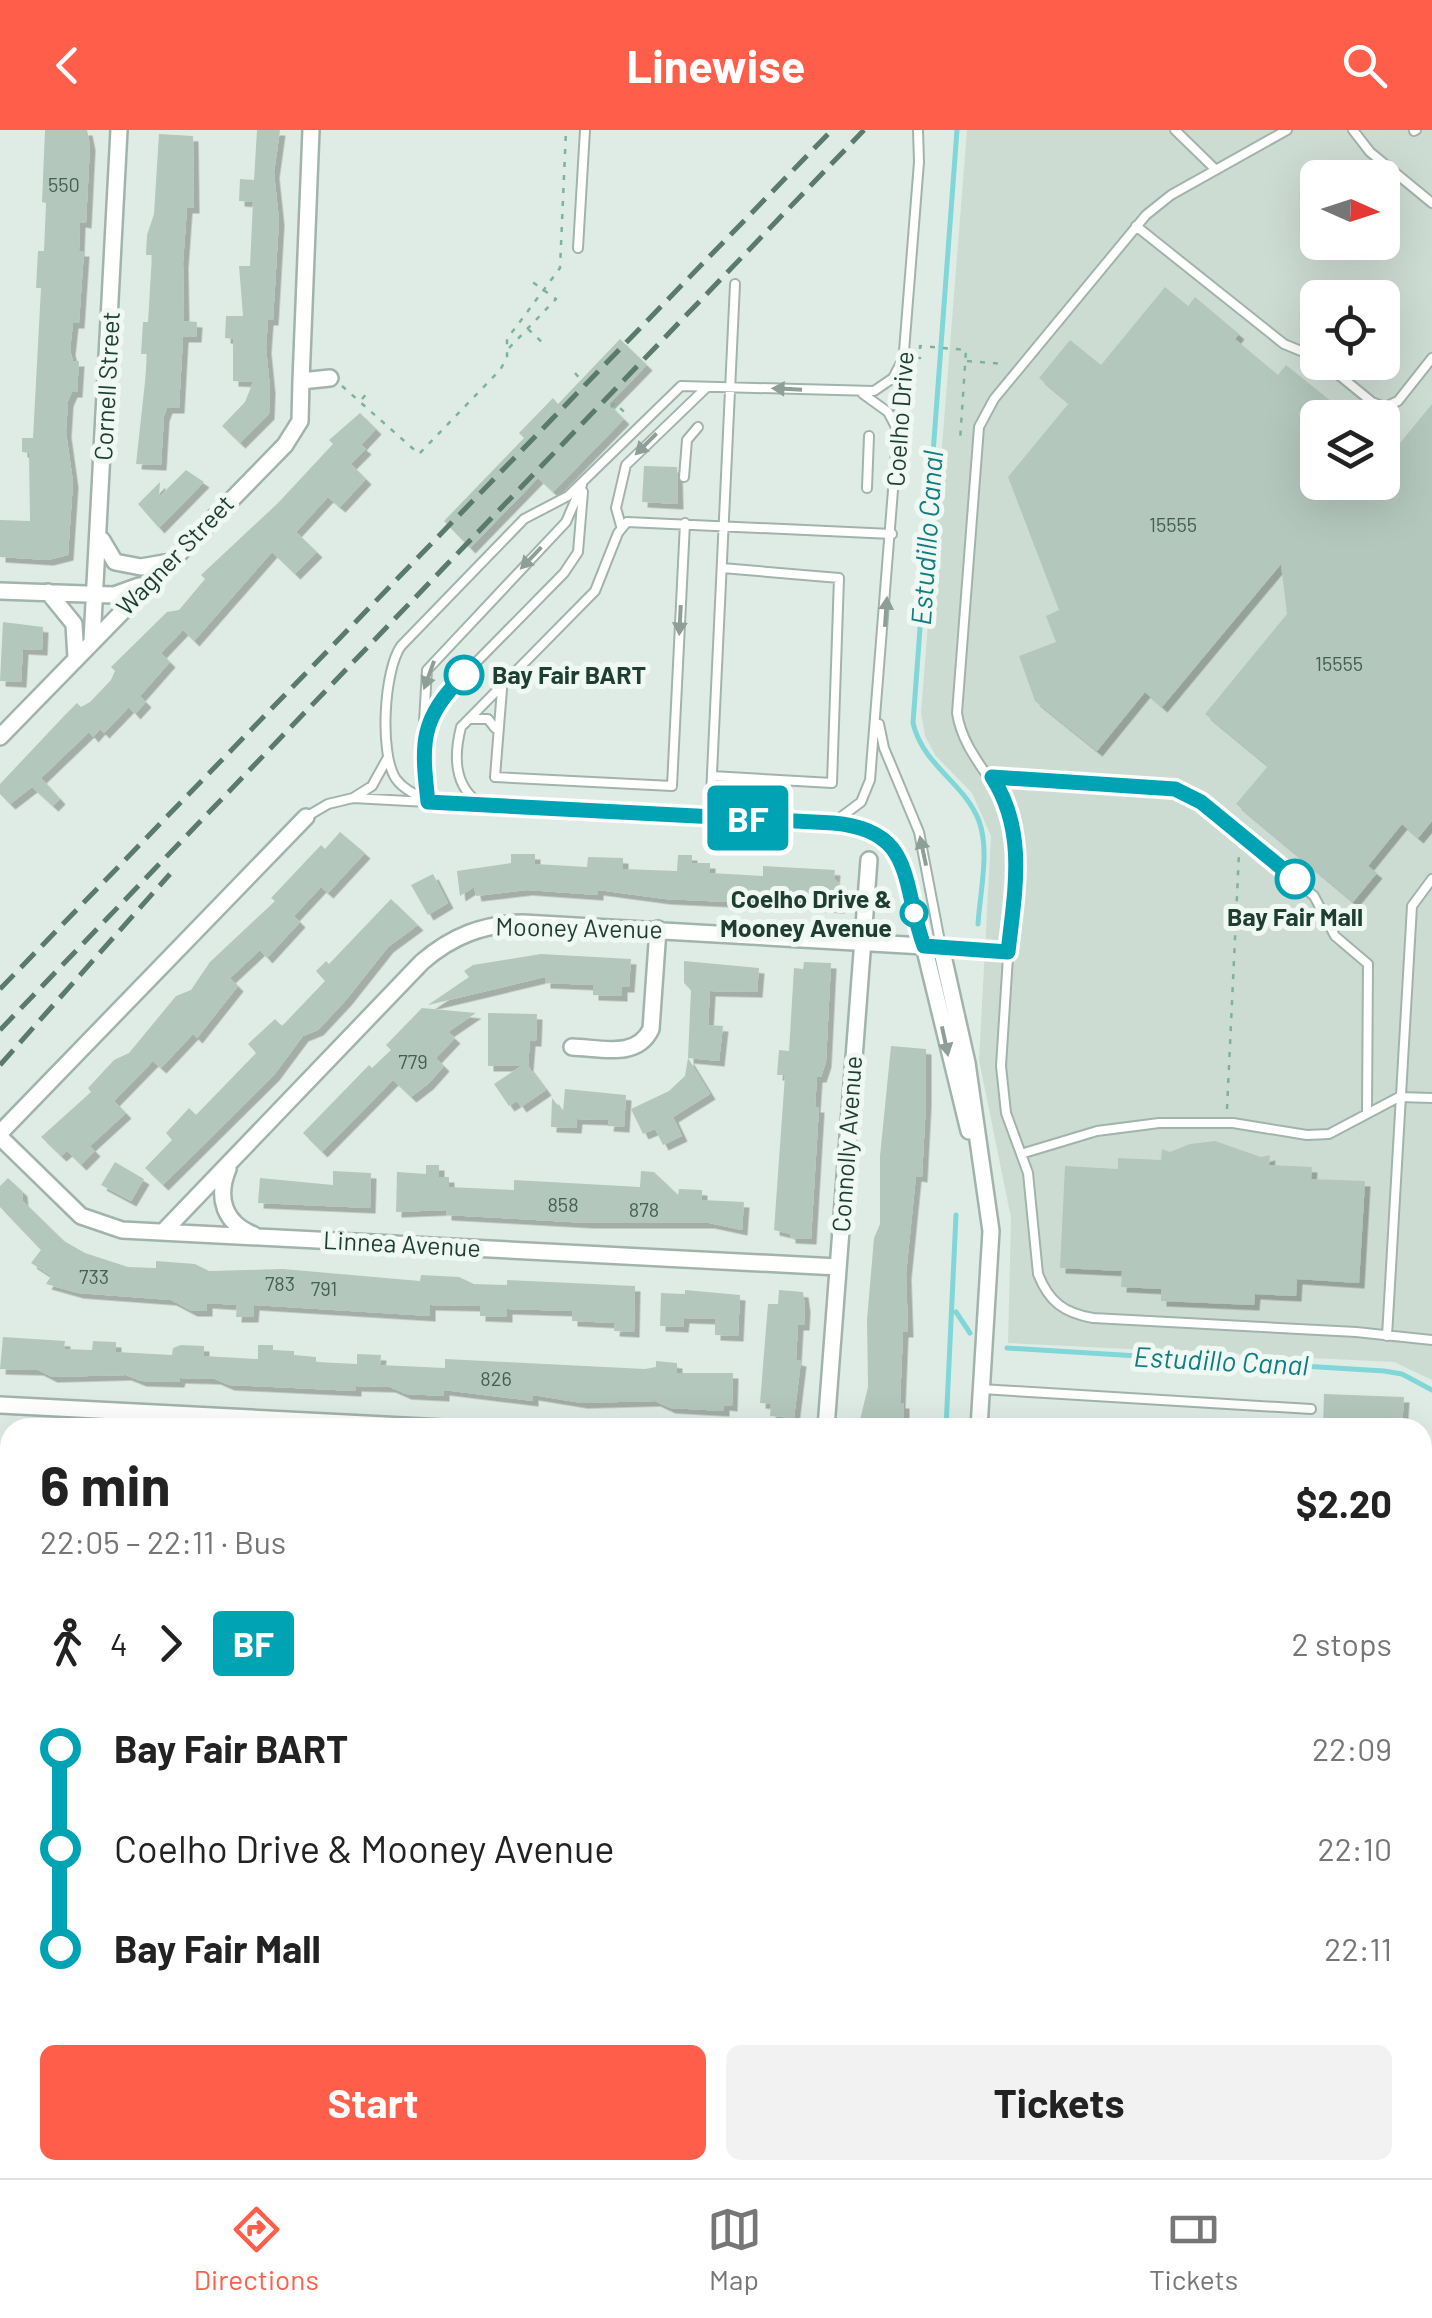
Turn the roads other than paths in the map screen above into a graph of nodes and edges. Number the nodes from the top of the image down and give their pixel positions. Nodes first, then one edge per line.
1 (118, 130) edge
2 (311, 130) edge
3 (585, 130) edge
4 (918, 130) edge
5 (1176, 130) edge
6 (1287, 130) edge
7 (1354, 130) edge
8 (1216, 170) junction
9 (1432, 203) edge
10 (1136, 226) junction
11 (578, 248) dead end
12 (735, 284) dead end
13 (1300, 351) edge
14 (904, 357) junction
15 (1432, 358) edge
16 (330, 378) dead end
17 (1345, 380) edge
18 (302, 381) junction
19 (716, 386) junction
20 (732, 386) junction
21 (858, 393) junction
22 (698, 428) dead end
23 (899, 435) junction
24 (869, 436) dead end
25 (684, 478) dead end
26 (583, 483) junction
27 (867, 488) dead end
28 (684, 523) junction
29 (724, 525) junction
30 (621, 526) junction
31 (892, 534) junction
32 (100, 536) junction
33 (164, 564) junction
34 (722, 568) junction
35 (146, 582) junction
36 (0, 591) edge
37 (48, 592) junction
38 (96, 595) junction
39 (92, 641) junction
40 (76, 658) junction
41 (504, 686) junction
42 (878, 709) junction
43 (466, 720) junction
44 (497, 732) junction
45 (0, 736) edge
46 (423, 738) junction
47 (387, 759) junction
48 (712, 776) junction
49 (992, 777) junction
50 (352, 798) junction
51 (428, 802) junction
52 (483, 805) junction
53 (710, 816) junction
54 (306, 817) joint
55 (833, 823) junction
56 (869, 860) dead end
57 (1432, 879) edge
58 (658, 929) junction
59 (863, 941) junction
60 (932, 946) junction
61 (1008, 952) junction
62 (572, 1047) dead end
63 (1400, 1097) junction
64 (1432, 1098) edge
65 (1367, 1111) junction
66 (0, 1135) edge
67 (1024, 1153) junction
68 (233, 1160) junction
69 (163, 1232) junction
70 (258, 1237) junction
71 (838, 1267) junction
72 (1388, 1336) junction
73 (1432, 1340) edge
74 (982, 1389) junction
75 (0, 1405) edge
76 (1311, 1409) dead end
77 (250, 1418) edge
78 (827, 1418) edge
79 (979, 1418) edge

1 - 32 street, Cornell Street
2 - 18 street, Wagner Street
3 - 11 lane
4 - 14 lane, Coelho Drive
5 - 8 lane
6 - 8 lane
7 - 9 lane
8 - 10 lane
10 - 13 lane
10 - 49 lane
12 - 20 lane
14 - 21 lane
14 - 23 lane, Coelho Drive
15 - 17 lane
16 - 18 street
18 - 33 street, Wagner Street
19 - 20 lane
19 - 26 lane
19 -> 30 lane
21 -> 20 lane
20 - 29 lane
21 - 23 lane
22 - 25 lane
23 - 31 lane, Coelho Drive
24 - 27 lane
26 - 46 lane
26 -> 46 lane
26 - 47 lane
28 - 29 lane
28 - 30 lane
28 -> 44 lane
29 - 31 lane
29 - 34 lane
30 - 41 lane
42 -> 31 lane, Coelho Drive
32 - 33 street
32 - 38 street, Cornell Street
33 - 35 street, Wagner Street
34 - 48 lane
34 - 48 lane
35 - 38 street
35 - 39 street, Wagner Street
36 - 37 street
37 - 38 street
37 - 40 street
38 - 39 street, Cornell Street
39 - 40 street, Wagner Street
40 - 45 street, Wagner Street
41 - 43 lane
41 - 44 lane
42 - 55 lane, Coelho Drive
60 -> 42 lane, Coelho Drive
43 - 44 lane
43 - 52 lane
46 - 51 lane
47 - 50 lane
47 - 51 lane
48 - 53 lane
49 - 61 lane
49 - 65 lane
50 - 51 lane
50 - 54 lane
51 - 52 lane
52 - 53 lane
53 - 55 lane
54 - 66 street
55 - 60 lane, Coelho Drive
56 - 59 street, Connolly Avenue
57 - 63 lane
58 - 59 street, Mooney Avenue
58 - 62 street
58 - 68 street, Mooney Avenue
59 - 60 street, Mooney Avenue
59 - 71 street, Connolly Avenue
60 - 61 lane
60 - 74 street, Coelho Drive
61 - 67 lane
63 - 64 lane
63 - 65 lane
63 - 72 lane
65 - 67 lane
66 - 69 street, Linnea Avenue
67 - 72 lane
68 - 69 street, Mooney Avenue
68 - 70 street
69 - 70 street, Linnea Avenue
70 - 71 street, Linnea Avenue
71 - 78 street, Connolly Avenue
72 - 73 lane
74 - 76 lane
74 - 79 street, Coelho Drive
75 - 77 street

